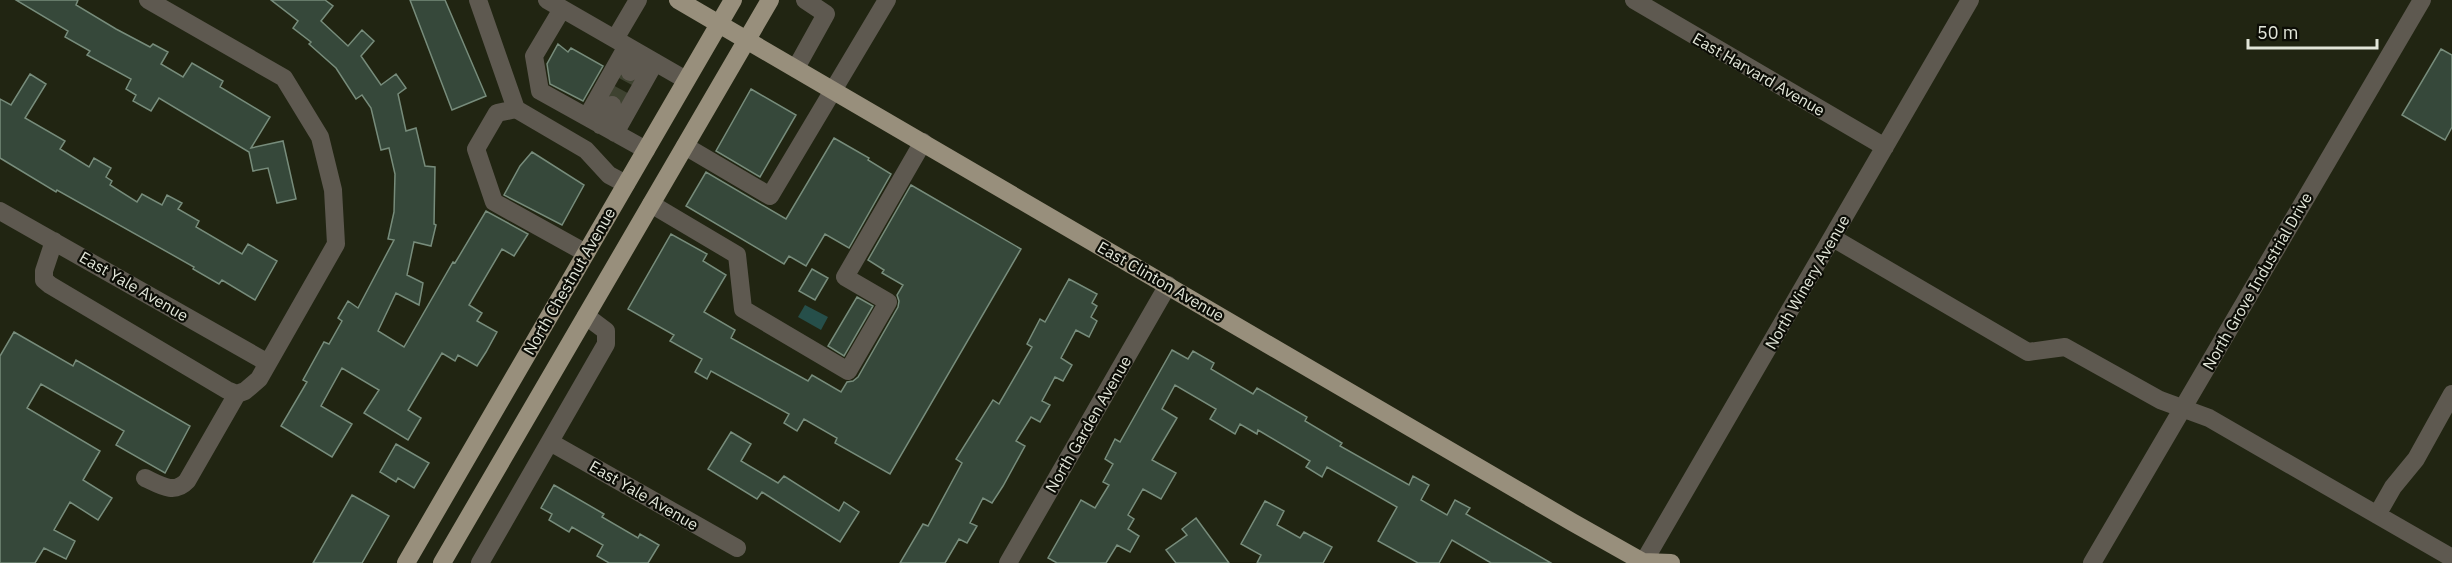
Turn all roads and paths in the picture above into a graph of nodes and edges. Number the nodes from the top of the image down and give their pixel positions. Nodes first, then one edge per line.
1 (148, 0) edge
2 (478, 0) edge
3 (638, 0) edge
4 (678, 0) edge
5 (733, 0) edge
6 (770, 0) edge
7 (805, 0) edge
8 (887, 0) edge
9 (1634, 0) edge
10 (1970, 0) edge
11 (2422, 0) edge
12 (554, 4) edge
13 (832, 7) edge
14 (719, 24) junction
15 (747, 40) junction
16 (634, 50) junction
17 (796, 68) junction
18 (630, 72) tunnel mouth
19 (686, 80) junction
20 (833, 90) junction
21 (612, 105) tunnel mouth
22 (516, 110) junction
23 (601, 125) junction
24 (923, 142) junction
25 (685, 146) junction
26 (1885, 147) junction
27 (646, 150) junction
28 (626, 184) junction
29 (651, 204) junction
30 (0, 211) edge
31 (1833, 238) junction
32 (54, 241) junction
33 (586, 253) junction
34 (1168, 285) junction
35 (586, 316) junction
36 (268, 363) junction
37 (237, 394) junction
38 (2452, 394) edge
39 (2182, 410) junction
40 (2447, 414) edge
41 (550, 442) junction
42 (145, 478) dead end
43 (2377, 515) junction
44 (736, 548) dead end
45 (2452, 558) edge
46 (406, 563) edge
47 (442, 563) edge
48 (480, 563) edge
49 (1008, 563) edge
50 (1643, 563) edge
51 (1671, 563) edge
52 (2092, 563) edge

1 - 36 street
2 - 22 street
3 - 16 street
4 - 14 main road, East Clinton Avenue
5 - 14 main road, North Chestnut Avenue
6 - 15 main road, North Chestnut Avenue
7 - 13 street
8 - 20 street
9 - 26 street, East Harvard Avenue
10 - 26 street, North Winery Avenue
11 - 39 street, North Grove Industrial Drive
12 - 16 street
12 - 23 street
13 - 17 street
14 - 15 main road, East Clinton Avenue
14 - 19 main road, North Chestnut Avenue
15 - 17 main road, East Clinton Avenue
15 - 25 main road, North Chestnut Avenue
16 - 18 street
16 - 19 street
16 - 23 street
16 - 23 street
17 - 20 main road, East Clinton Avenue
19 - 27 main road, North Chestnut Avenue
20 - 24 main road, East Clinton Avenue
20 - 25 street
21 - 23 street
22 - 28 street
22 - 33 street
23 - 27 street
24 - 29 street
24 - 34 main road, East Clinton Avenue
25 - 29 main road, North Chestnut Avenue
26 - 31 street, North Winery Avenue
27 - 28 main road, North Chestnut Avenue
28 - 33 main road, North Chestnut Avenue
29 - 35 main road, North Chestnut Avenue
30 - 32 street, East Yale Avenue
31 - 39 street
31 - 50 street, North Winery Avenue
32 - 36 street, East Yale Avenue
32 - 37 street
33 - 46 main road, North Chestnut Avenue
34 - 49 street, North Garden Avenue
34 - 50 main road, East Clinton Avenue
35 - 41 street, North Chestnut Avenue
35 - 47 main road, North Chestnut Avenue
36 - 37 street
37 - 42 street
38 - 40 street
39 - 43 street
39 - 52 street, North Grove Industrial Drive
40 - 43 street
41 - 44 street, East Yale Avenue
41 - 48 street, North Chestnut Avenue
43 - 45 street
50 - 51 main road

